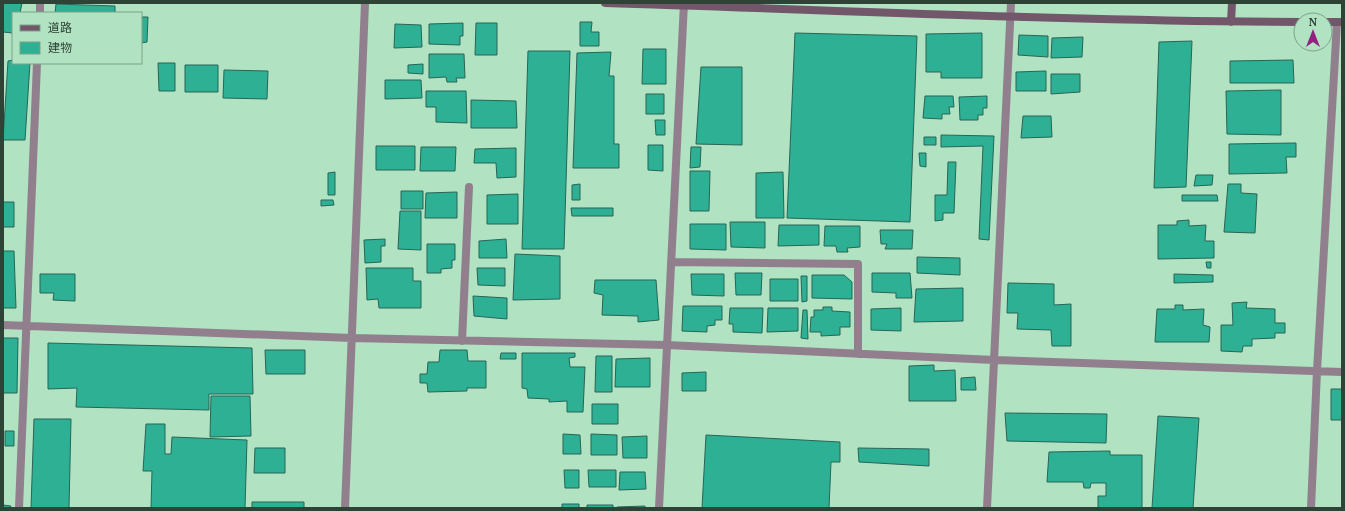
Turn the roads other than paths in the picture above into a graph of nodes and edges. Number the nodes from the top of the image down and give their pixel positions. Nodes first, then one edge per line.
1 (365, 3) edge
2 (605, 3) edge
3 (1011, 3) edge
4 (1232, 3) edge
5 (684, 4) edge
6 (1010, 17) junction
7 (1231, 22) junction
8 (1293, 22) edge
9 (1340, 22) edge
10 (37, 64) edge
11 (469, 187) dead end
12 (671, 262) junction
13 (3, 325) edge
14 (26, 326) junction
15 (352, 338) junction
16 (462, 341) junction
17 (667, 345) junction
18 (858, 354) junction
19 (994, 360) junction
20 (1317, 371) junction
21 (1342, 372) edge
22 (19, 508) edge
23 (345, 508) edge
24 (659, 508) edge
25 (987, 508) edge
26 (1310, 508) edge

1 - 15 street
2 - 5 street
3 - 6 street
4 - 7 street
5 - 6 street
5 - 12 street
6 - 7 street
6 - 19 street
7 - 8 street
9 - 20 street
10 - 14 street
11 - 16 street
12 - 17 street
12 - 18 street
13 - 14 street
14 - 15 street
14 - 22 street
15 - 16 street
15 - 23 street
16 - 17 street
17 - 18 street
17 - 24 street
18 - 19 street
19 - 20 street
19 - 25 street
20 - 21 street
20 - 26 street

